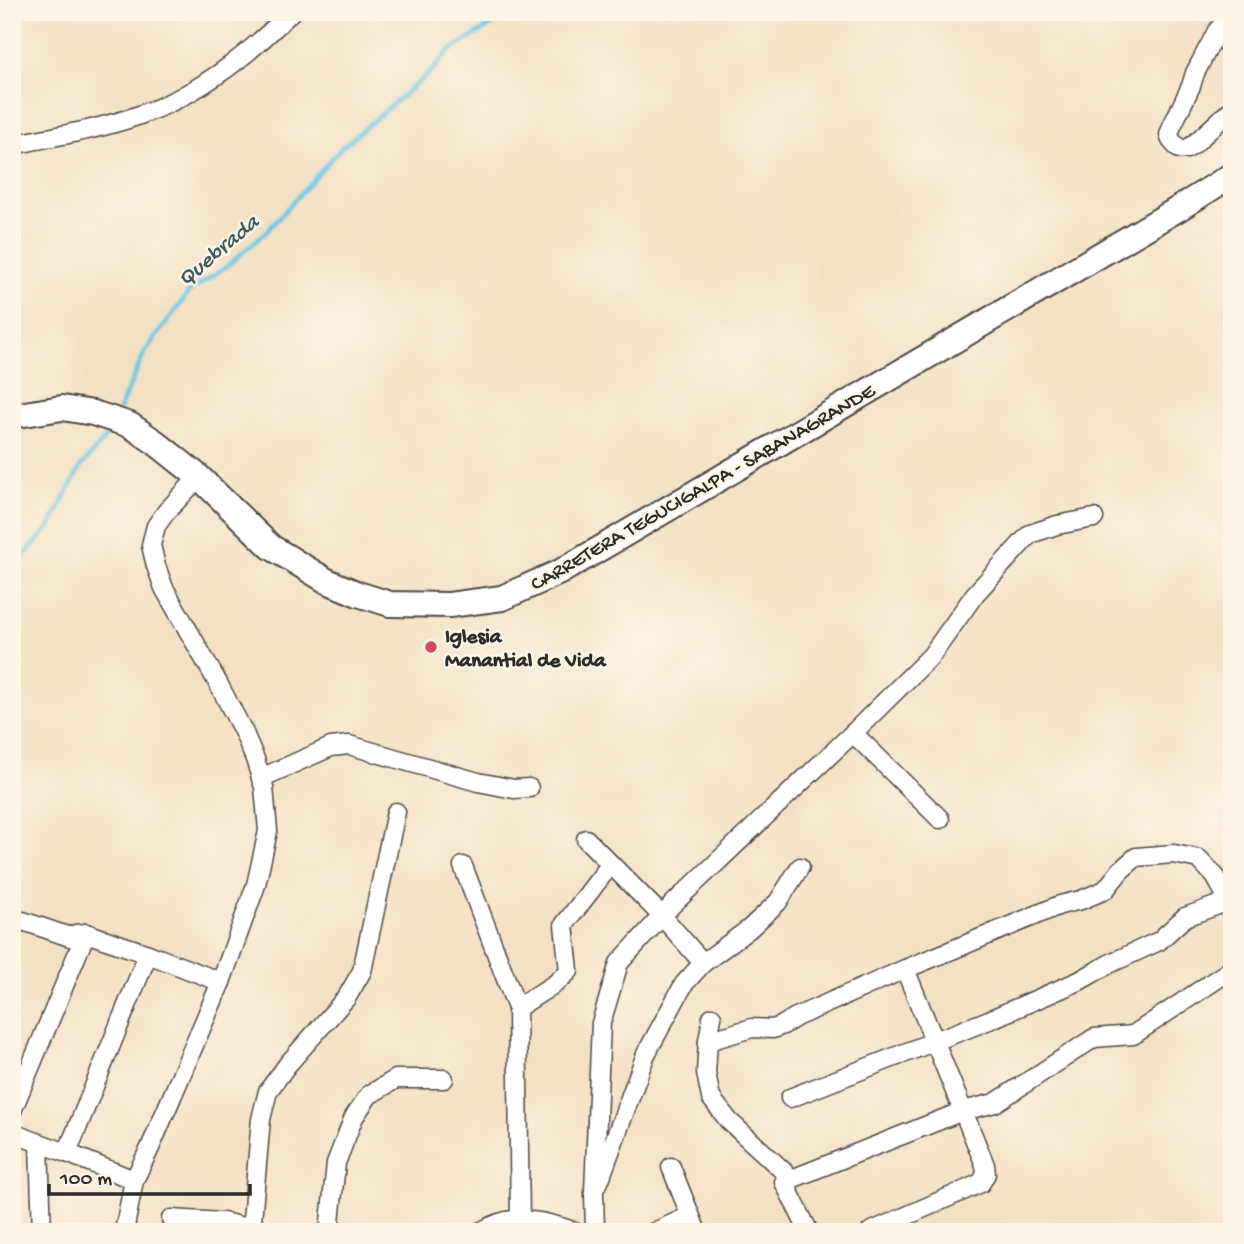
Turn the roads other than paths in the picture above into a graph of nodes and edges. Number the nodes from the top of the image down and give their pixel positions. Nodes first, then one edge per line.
1 (291, 12) edge
2 (1232, 13) edge
3 (1232, 109) edge
4 (12, 145) edge
5 (1232, 175) edge
6 (12, 416) edge
7 (199, 477) junction
8 (1094, 518) dead end
9 (853, 733) junction
10 (261, 778) junction
11 (529, 788) dead end
12 (396, 811) dead end
13 (940, 819) dead end
14 (586, 839) dead end
15 (610, 865) junction
16 (463, 866) dead end
17 (800, 867) dead end
18 (1230, 900) edge
19 (662, 916) junction
20 (12, 929) edge
21 (86, 933) junction
22 (148, 954) junction
23 (703, 963) junction
24 (905, 969) junction
25 (1232, 969) edge
26 (221, 982) junction
27 (517, 1008) junction
28 (712, 1017) dead end
29 (708, 1041) junction
30 (935, 1041) junction
31 (444, 1079) dead end
32 (790, 1098) dead end
33 (12, 1111) edge
34 (963, 1111) junction
35 (12, 1133) edge
36 (39, 1144) junction
37 (67, 1153) junction
38 (671, 1167) dead end
39 (792, 1179) junction
40 (134, 1180) junction
41 (594, 1192) junction
42 (171, 1219) dead end
43 (520, 1220) junction
44 (694, 1224) edge
45 (251, 1231) edge
46 (42, 1232) edge
47 (124, 1232) edge
48 (329, 1232) edge
49 (479, 1232) edge
50 (575, 1232) edge
51 (595, 1232) edge
52 (654, 1232) edge
53 (809, 1232) edge
54 (870, 1232) edge

1 - 4 street
2 - 3 street
5 - 7 highway, CARRETERA TEGUCIGALPA - SABANAGRANDE
6 - 7 highway, CARRETERA TEGUCIGALPA - SABANAGRANDE
7 - 10 street
8 - 9 street
9 - 13 street
9 - 19 street
10 - 11 street
10 - 26 street
12 - 45 street
14 - 15 street
15 - 19 street
15 - 27 street
16 - 27 street
17 - 23 street
18 - 24 street
18 - 30 street
19 - 23 street
19 - 41 street
20 - 21 street
21 - 22 street
21 - 33 street
22 - 26 street
22 - 37 street
23 - 41 street
24 - 29 street
24 - 30 street
25 - 34 street
26 - 40 street
27 - 43 street
28 - 29 street
29 - 39 street
30 - 32 street
30 - 34 street
31 - 48 street
34 - 39 street
34 - 54 street
35 - 36 street
36 - 37 street
36 - 46 street
37 - 40 street
38 - 44 street
39 - 53 street
40 - 47 street
41 - 51 street
42 - 45 street
43 - 49 street
43 - 50 street
44 - 52 street

